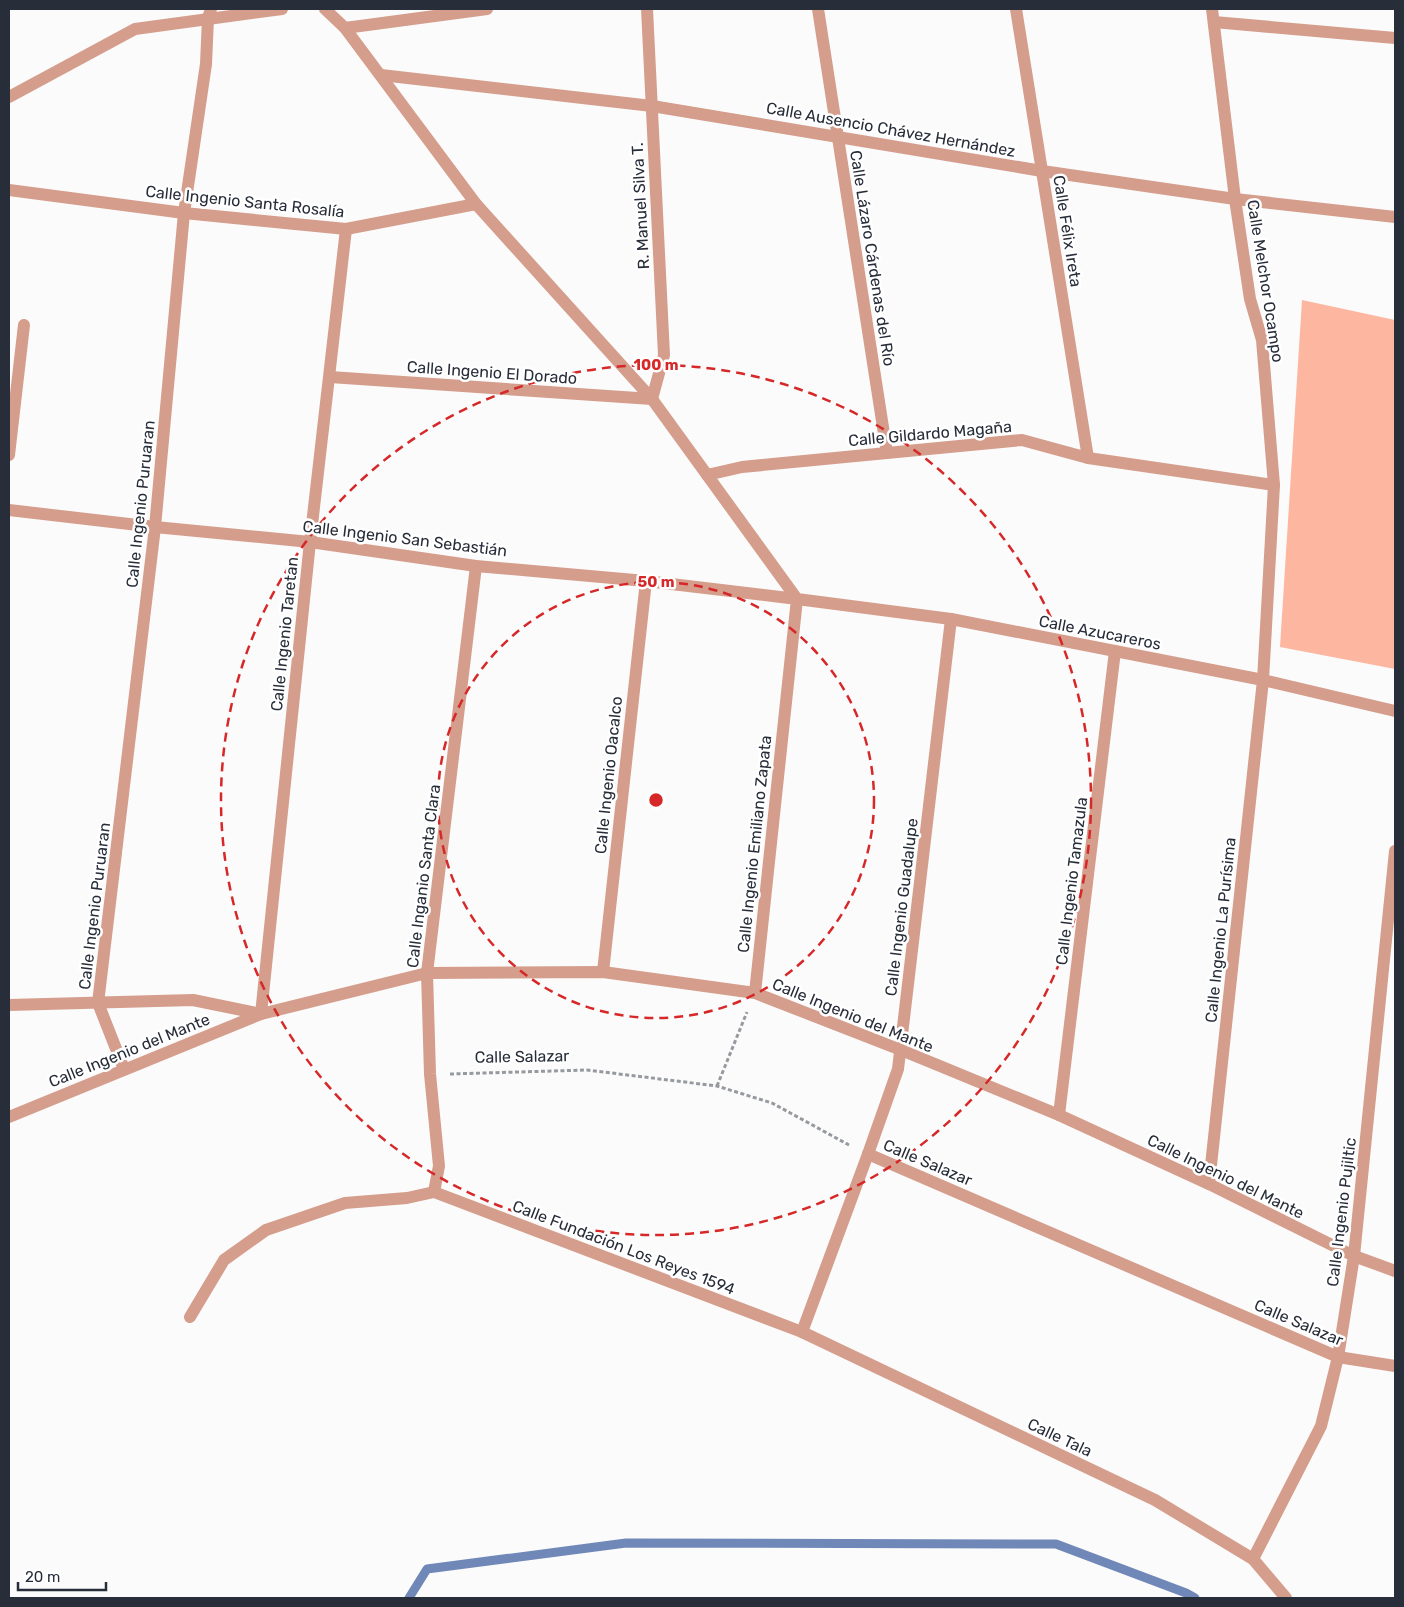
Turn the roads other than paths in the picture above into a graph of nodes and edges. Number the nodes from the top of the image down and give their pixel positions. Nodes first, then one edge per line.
1 (282, 9) edge
2 (325, 9) edge
3 (487, 9) edge
4 (647, 9) edge
5 (818, 9) edge
6 (1016, 9) edge
7 (1212, 9) edge
8 (210, 13) edge
9 (1214, 22) junction
10 (346, 28) junction
11 (1395, 38) edge
12 (381, 75) junction
13 (9, 97) edge
14 (652, 106) junction
15 (838, 136) junction
16 (1042, 171) junction
17 (9, 190) edge
18 (1235, 199) junction
19 (476, 204) junction
20 (184, 213) junction
21 (1395, 217) edge
22 (346, 229) junction
23 (24, 325) dead end
24 (330, 377) junction
25 (652, 399) junction
26 (887, 453) junction
27 (9, 455) edge
28 (1088, 458) junction
29 (707, 475) junction
30 (1274, 485) junction
31 (9, 510) edge
32 (155, 527) junction
33 (310, 542) junction
34 (476, 566) junction
35 (646, 581) junction
36 (797, 599) junction
37 (951, 619) junction
38 (1115, 651) junction
39 (1263, 680) junction
40 (1395, 710) edge
41 (1395, 851) edge
42 (603, 972) junction
43 (427, 973) junction
44 (755, 993) junction
45 (98, 1003) junction
46 (9, 1005) edge
47 (261, 1014) junction
48 (901, 1050) junction
49 (124, 1069) junction
50 (1058, 1115) junction
51 (9, 1117) edge
52 (868, 1154) junction
53 (1209, 1184) junction
54 (434, 1192) junction
55 (1354, 1256) junction
56 (1395, 1272) edge
57 (190, 1317) dead end
58 (802, 1332) junction
59 (1338, 1357) junction
60 (1395, 1366) edge
61 (1253, 1559) junction
62 (1286, 1598) edge

1 - 8 street
2 - 10 street
3 - 10 street
4 - 14 street, R. Manuel Silva T.
5 - 15 street, Calle Lázaro Cárdenas del Río
6 - 16 street, Calle Félix Ireta
7 - 9 street, Calle Melchor Ocampo
8 - 13 street
8 - 20 street, Calle Ingenio Puruaran
9 - 11 street
9 - 18 street, Calle Melchor Ocampo
10 - 12 street
12 - 14 street, Calle Ausencio Chávez Hernández
12 - 19 street
14 - 15 street, Calle Ausencio Chávez Hernández
14 - 25 street, R. Manuel Silva T.
15 - 16 street, Calle Ausencio Chávez Hernández
15 - 26 street, Calle Lázaro Cárdenas del Río
16 - 18 street, Calle Ausencio Chávez Hernández
16 - 28 street, Calle Félix Ireta
17 - 20 street, Calle Ingenio Santa Rosalía
18 - 21 street, Calle Ausencio Chávez Hernández
18 - 30 street, Calle Melchor Ocampo
19 - 22 street, Calle Ingenio Santa Rosalía
19 - 25 street
20 - 22 street, Calle Ingenio Santa Rosalía
20 - 32 street, Calle Ingenio Puruaran
22 - 24 street, Calle Ingenio Taretan
23 - 27 street
24 - 25 street, Calle Ingenio El Dorado
24 - 33 street, Calle Ingenio Taretan
25 - 29 street
26 - 28 street, Calle Gildardo Magaña
26 - 29 street, Calle Gildardo Magaña
28 - 30 street, Calle Gildardo Magaña
29 - 36 street
30 - 39 street, Calle Melchor Ocampo
31 - 32 street, Calle Ingenio San Sebastián
32 - 33 street, Calle Ingenio San Sebastián
32 - 45 street, Calle Ingenio Puruaran
33 - 34 street, Calle Ingenio San Sebastián
33 - 47 street, Calle Ingenio Taretan
34 - 35 street, Calle Ingenio San Sebastián
34 - 43 street, Calle Inganio Santa Clara
35 - 36 street, Calle Ingenio San Sebastián
35 - 42 street, Calle Ingenio Oacalco
36 - 37 street, Calle Azucareros
36 - 44 street, Calle Ingenio Emiliano Zapata
37 - 38 street, Calle Azucareros
37 - 48 street, Calle Ingenio Guadalupe
38 - 39 street, Calle Azucareros
38 - 50 street, Calle Ingenio Tamazula
39 - 40 street, Calle Azucareros
39 - 53 street, Calle Ingenio La Purísima
41 - 55 street, Calle Ingenio Pujiltic
42 - 43 street, Calle Ingenio del Mante
42 - 44 street, Calle Ingenio del Mante
43 - 47 street, Calle Ingenio del Mante
43 - 54 street, Calle Inganio Santa Clara
44 - 48 street, Calle Ingenio del Mante
45 - 46 street, Calle Ingenio del Mante
45 - 47 street, Calle Ingenio del Mante
45 - 49 street
47 - 49 street, Calle Ingenio del Mante
48 - 50 street, Calle Ingenio del Mante
48 - 52 street, Calle Ingenio Guadalupe
49 - 51 street, Calle Ingenio del Mante
50 - 53 street, Calle Ingenio del Mante
52 - 58 street, Calle Ingenio Guadalupe
52 - 59 street, Calle Salazar
53 - 55 street, Calle Ingenio del Mante
54 - 57 street
54 - 58 street, Calle Fundación Los Reyes 1594
55 - 56 street, Calle Ingenio del Mante
55 - 59 street, Calle Ingenio Pujiltic
58 - 61 street, Calle Tala
59 - 60 street, Calle Salazar
59 - 61 street, Calle Ingenio Pujiltic
61 - 62 street, Calle Tala

